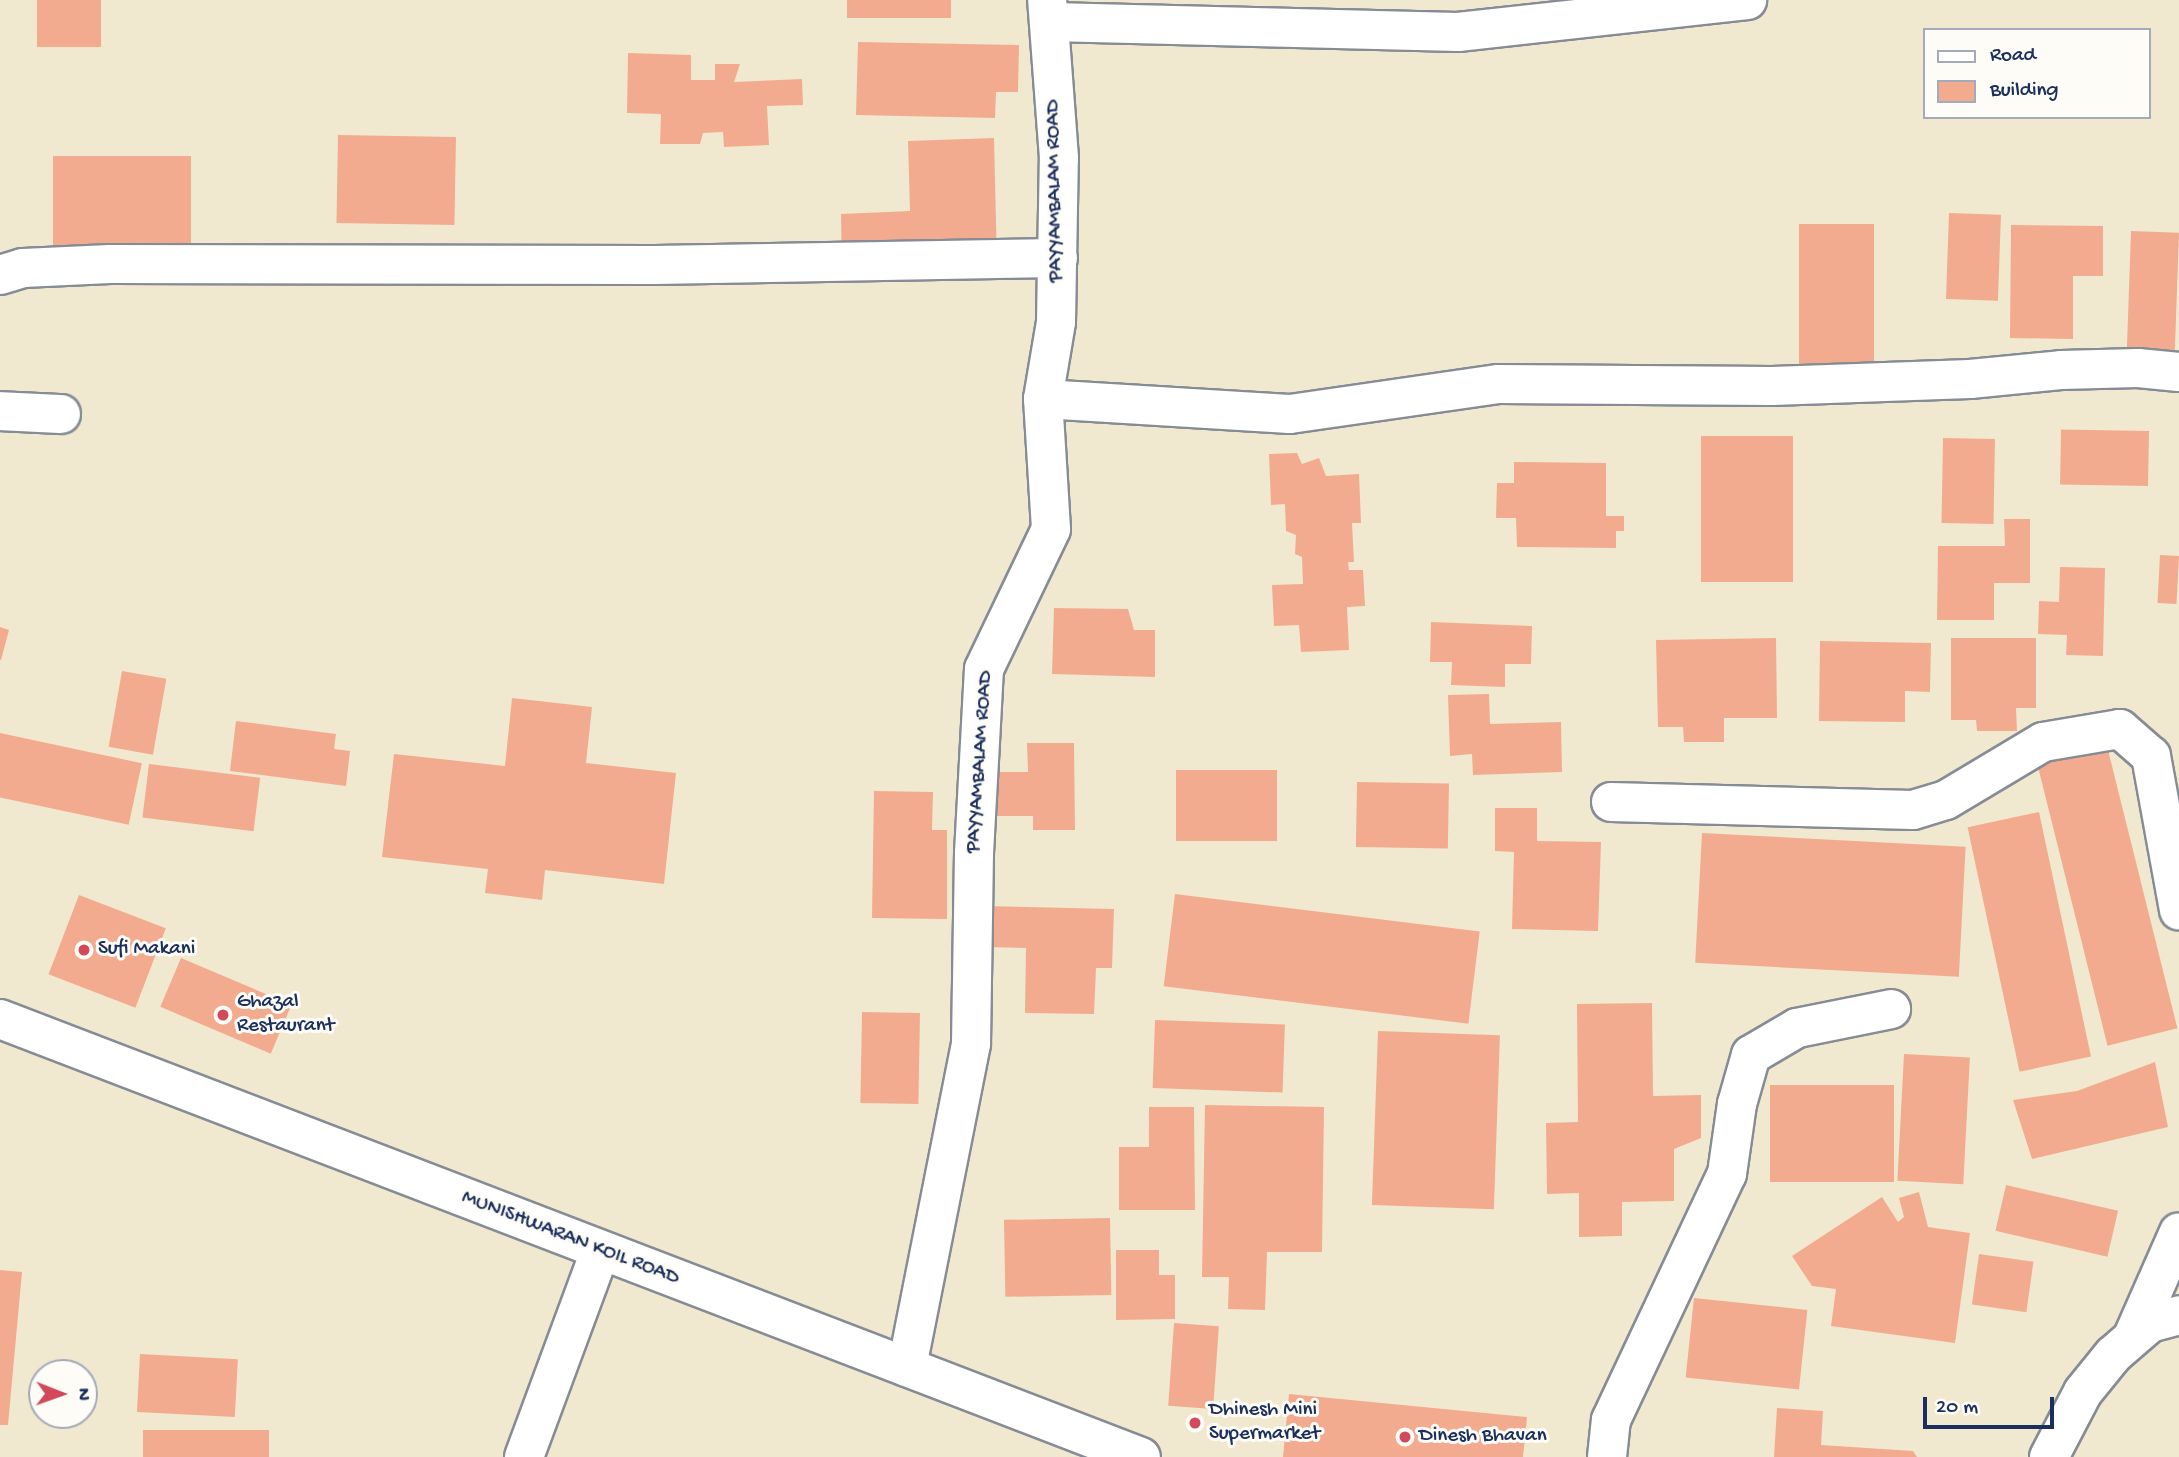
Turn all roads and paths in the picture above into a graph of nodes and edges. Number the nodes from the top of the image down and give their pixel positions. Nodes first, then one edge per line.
1 (1747, 0) edge
2 (1049, 11) edge
3 (1479, 15) edge
4 (1058, 258) junction
5 (0, 275) edge
6 (2179, 372) edge
7 (1044, 398) junction
8 (0, 411) edge
9 (61, 414) dead end
10 (1611, 802) dead end
11 (2179, 910) edge
12 (1891, 1009) dead end
13 (0, 1019) edge
14 (2179, 1232) edge
15 (600, 1251) junction
16 (2179, 1315) edge
17 (2134, 1334) junction
18 (907, 1367) junction
19 (1082, 1447) edge
20 (524, 1457) edge
21 (1142, 1457) edge
22 (1606, 1457) edge
23 (2049, 1457) edge

1 - 3 street
2 - 3 street
2 - 4 street, PAYYAMBALAM ROAD
4 - 5 street
4 - 7 street, PAYYAMBALAM ROAD
6 - 7 street
7 - 18 street, PAYYAMBALAM ROAD
8 - 9 street
10 - 11 street
12 - 22 street
13 - 15 street, MUNISHWARAN KOIL ROAD
14 - 17 street
15 - 18 street, MUNISHWARAN KOIL ROAD
15 - 20 street
16 - 17 street
17 - 23 street
18 - 19 street, MUNISHWARAN KOIL ROAD
19 - 21 street, MUNISHWARAN KOIL ROAD

